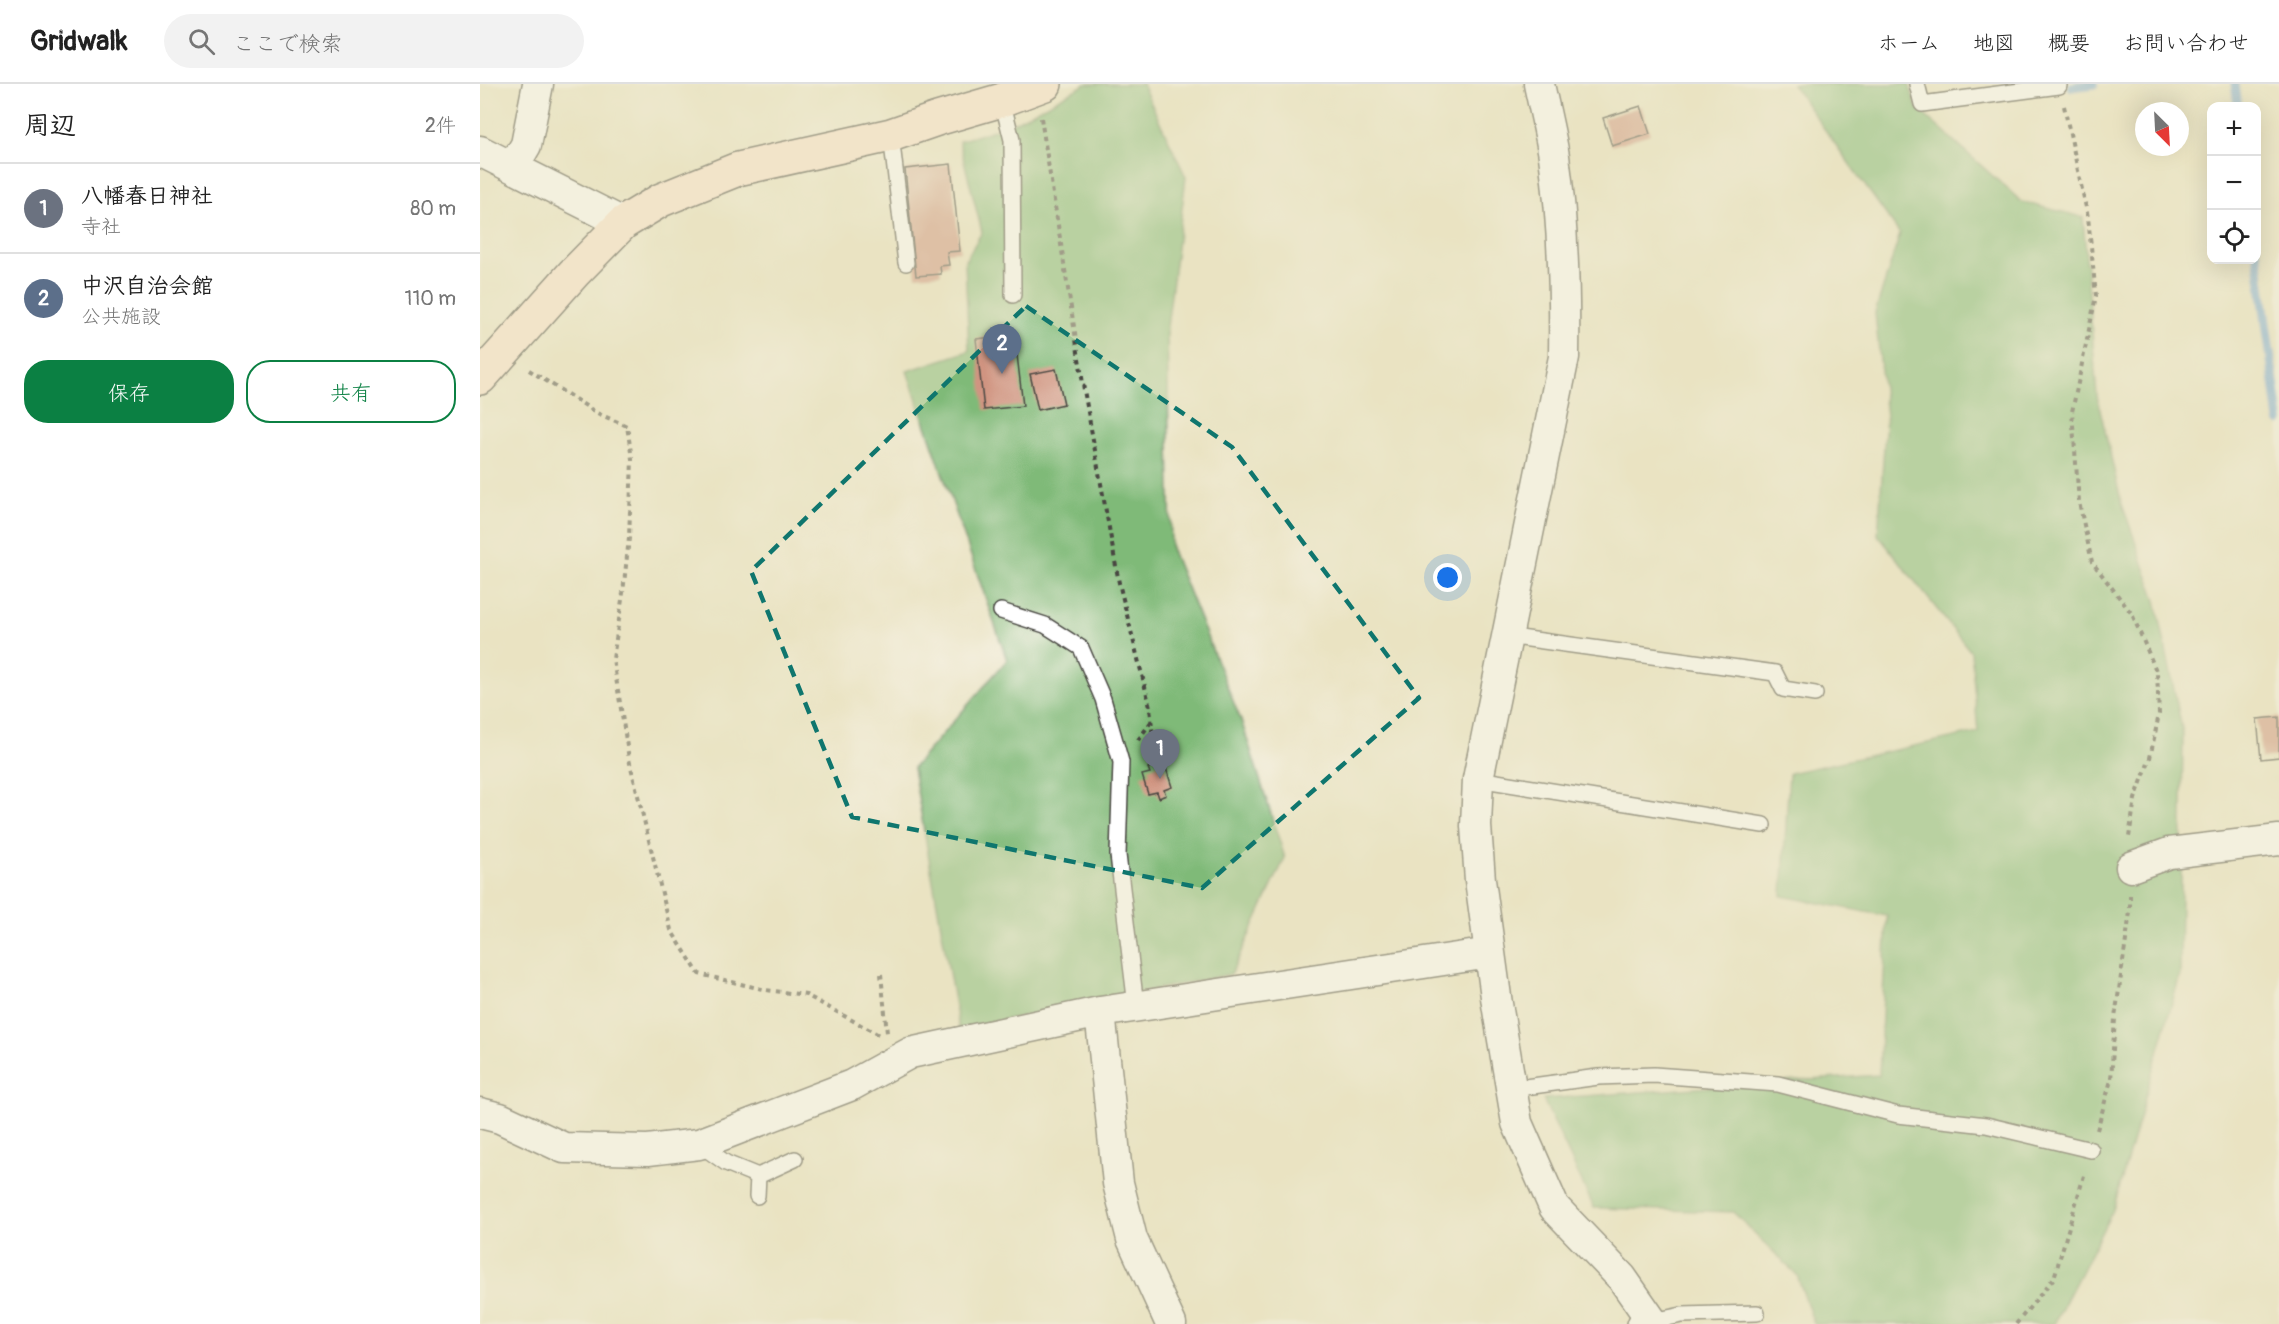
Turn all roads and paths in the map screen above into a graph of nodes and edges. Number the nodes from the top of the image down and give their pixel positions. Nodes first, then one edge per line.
1 (538, 84) edge
2 (1539, 84) edge
3 (1917, 84) edge
4 (2059, 85) edge
5 (1041, 86) edge
6 (1002, 100) junction
7 (891, 135) junction
8 (480, 151) edge
9 (513, 167) junction
10 (623, 223) junction
11 (906, 263) dead end
12 (1013, 295) dead end
13 (504, 351) junction
14 (480, 378) edge
15 (1001, 611) dead end
16 (1506, 636) junction
17 (1815, 694) dead end
18 (1154, 749) dead end
19 (1478, 779) junction
20 (1763, 825) dead end
21 (2279, 840) edge
22 (2130, 867) junction
23 (1490, 953) junction
24 (881, 974) dead end
25 (1136, 1006) junction
26 (1100, 1012) junction
27 (1511, 1089) junction
28 (480, 1113) edge
29 (699, 1144) junction
30 (2091, 1150) junction
31 (795, 1159) dead end
32 (758, 1176) junction
33 (757, 1196) dead end
34 (1757, 1313) dead end
35 (1647, 1323) edge
36 (1171, 1324) edge
37 (2016, 1324) edge

1 - 9 street
2 - 16 street
3 - 4 lane
4 - 22 path
5 - 6 street
5 - 18 path
6 - 7 street
6 - 12 lane
7 - 10 street
7 - 11 lane
8 - 9 street
9 - 10 street
10 - 13 street
13 - 14 street
13 - 24 path
15 - 25 lane
16 - 17 lane
16 - 19 street
19 - 20 lane
19 - 23 street
21 - 22 street
22 - 30 path
23 - 25 street
23 - 27 street
25 - 26 street
26 - 29 street
26 - 36 street
27 - 30 lane
27 - 35 street
28 - 29 street
29 - 32 lane
30 - 37 path
31 - 32 lane
32 - 33 lane
34 - 35 lane

